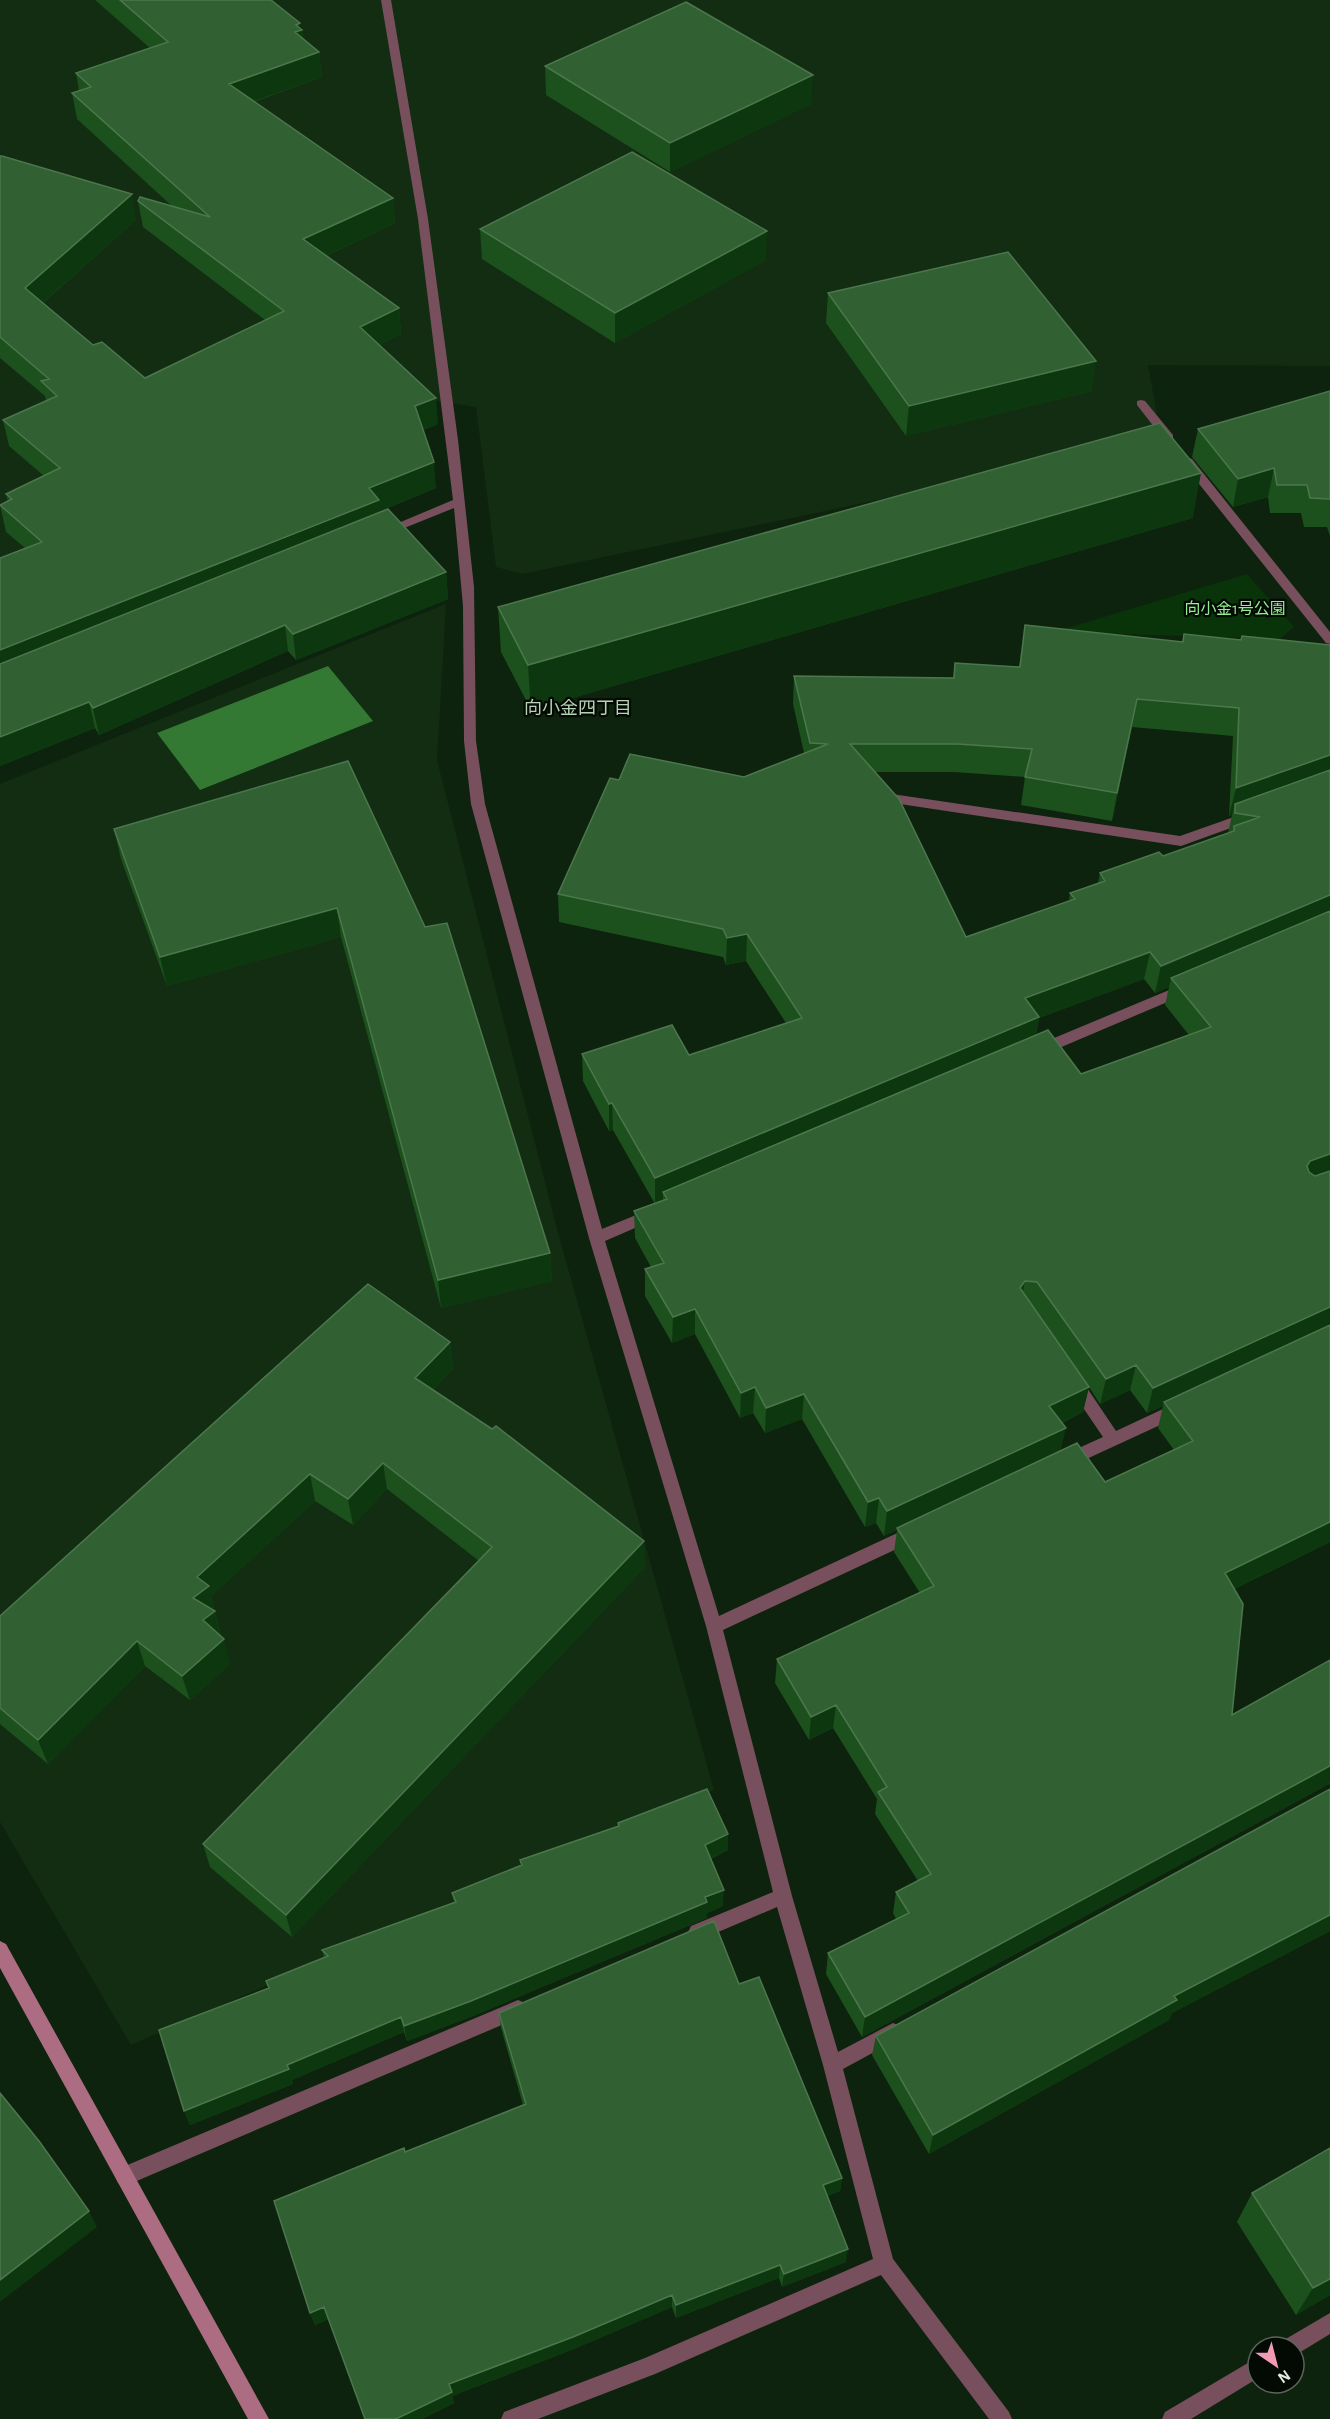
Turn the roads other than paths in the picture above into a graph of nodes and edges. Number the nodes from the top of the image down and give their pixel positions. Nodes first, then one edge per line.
1 (386, 0) edge
2 (1141, 403) dead end
3 (458, 502) junction
4 (371, 537) edge
5 (1330, 640) edge
6 (885, 798) edge
7 (1266, 811) edge
8 (1199, 983) edge
9 (1024, 1057) edge
10 (663, 1210) edge
11 (597, 1238) junction
12 (1065, 1371) edge
13 (1196, 1400) edge
14 (1113, 1439) junction
15 (1053, 1468) edge
16 (926, 1527) edge
17 (714, 1626) junction
18 (783, 1896) junction
19 (684, 1938) edge
20 (0, 1950) edge
21 (531, 2003) edge
22 (905, 2026) edge
23 (832, 2066) junction
24 (125, 2176) junction
25 (884, 2264) junction
26 (1330, 2323) edge
27 (1306, 2338) edge
28 (1246, 2374) edge
29 (259, 2419) edge
30 (511, 2419) edge
31 (1002, 2419) edge
32 (1172, 2419) edge

1 - 3 street
2 - 5 street
3 - 4 street
3 - 11 street
6 - 7 street
8 - 9 street
10 - 11 street
11 - 17 street
12 - 14 street
13 - 14 street
14 - 15 street
16 - 17 street
17 - 18 street
18 - 19 street
18 - 23 street
20 - 24 street
21 - 24 street
22 - 23 street
23 - 25 street
24 - 29 street
25 - 30 street
25 - 31 street
26 - 27 street
28 - 32 street

